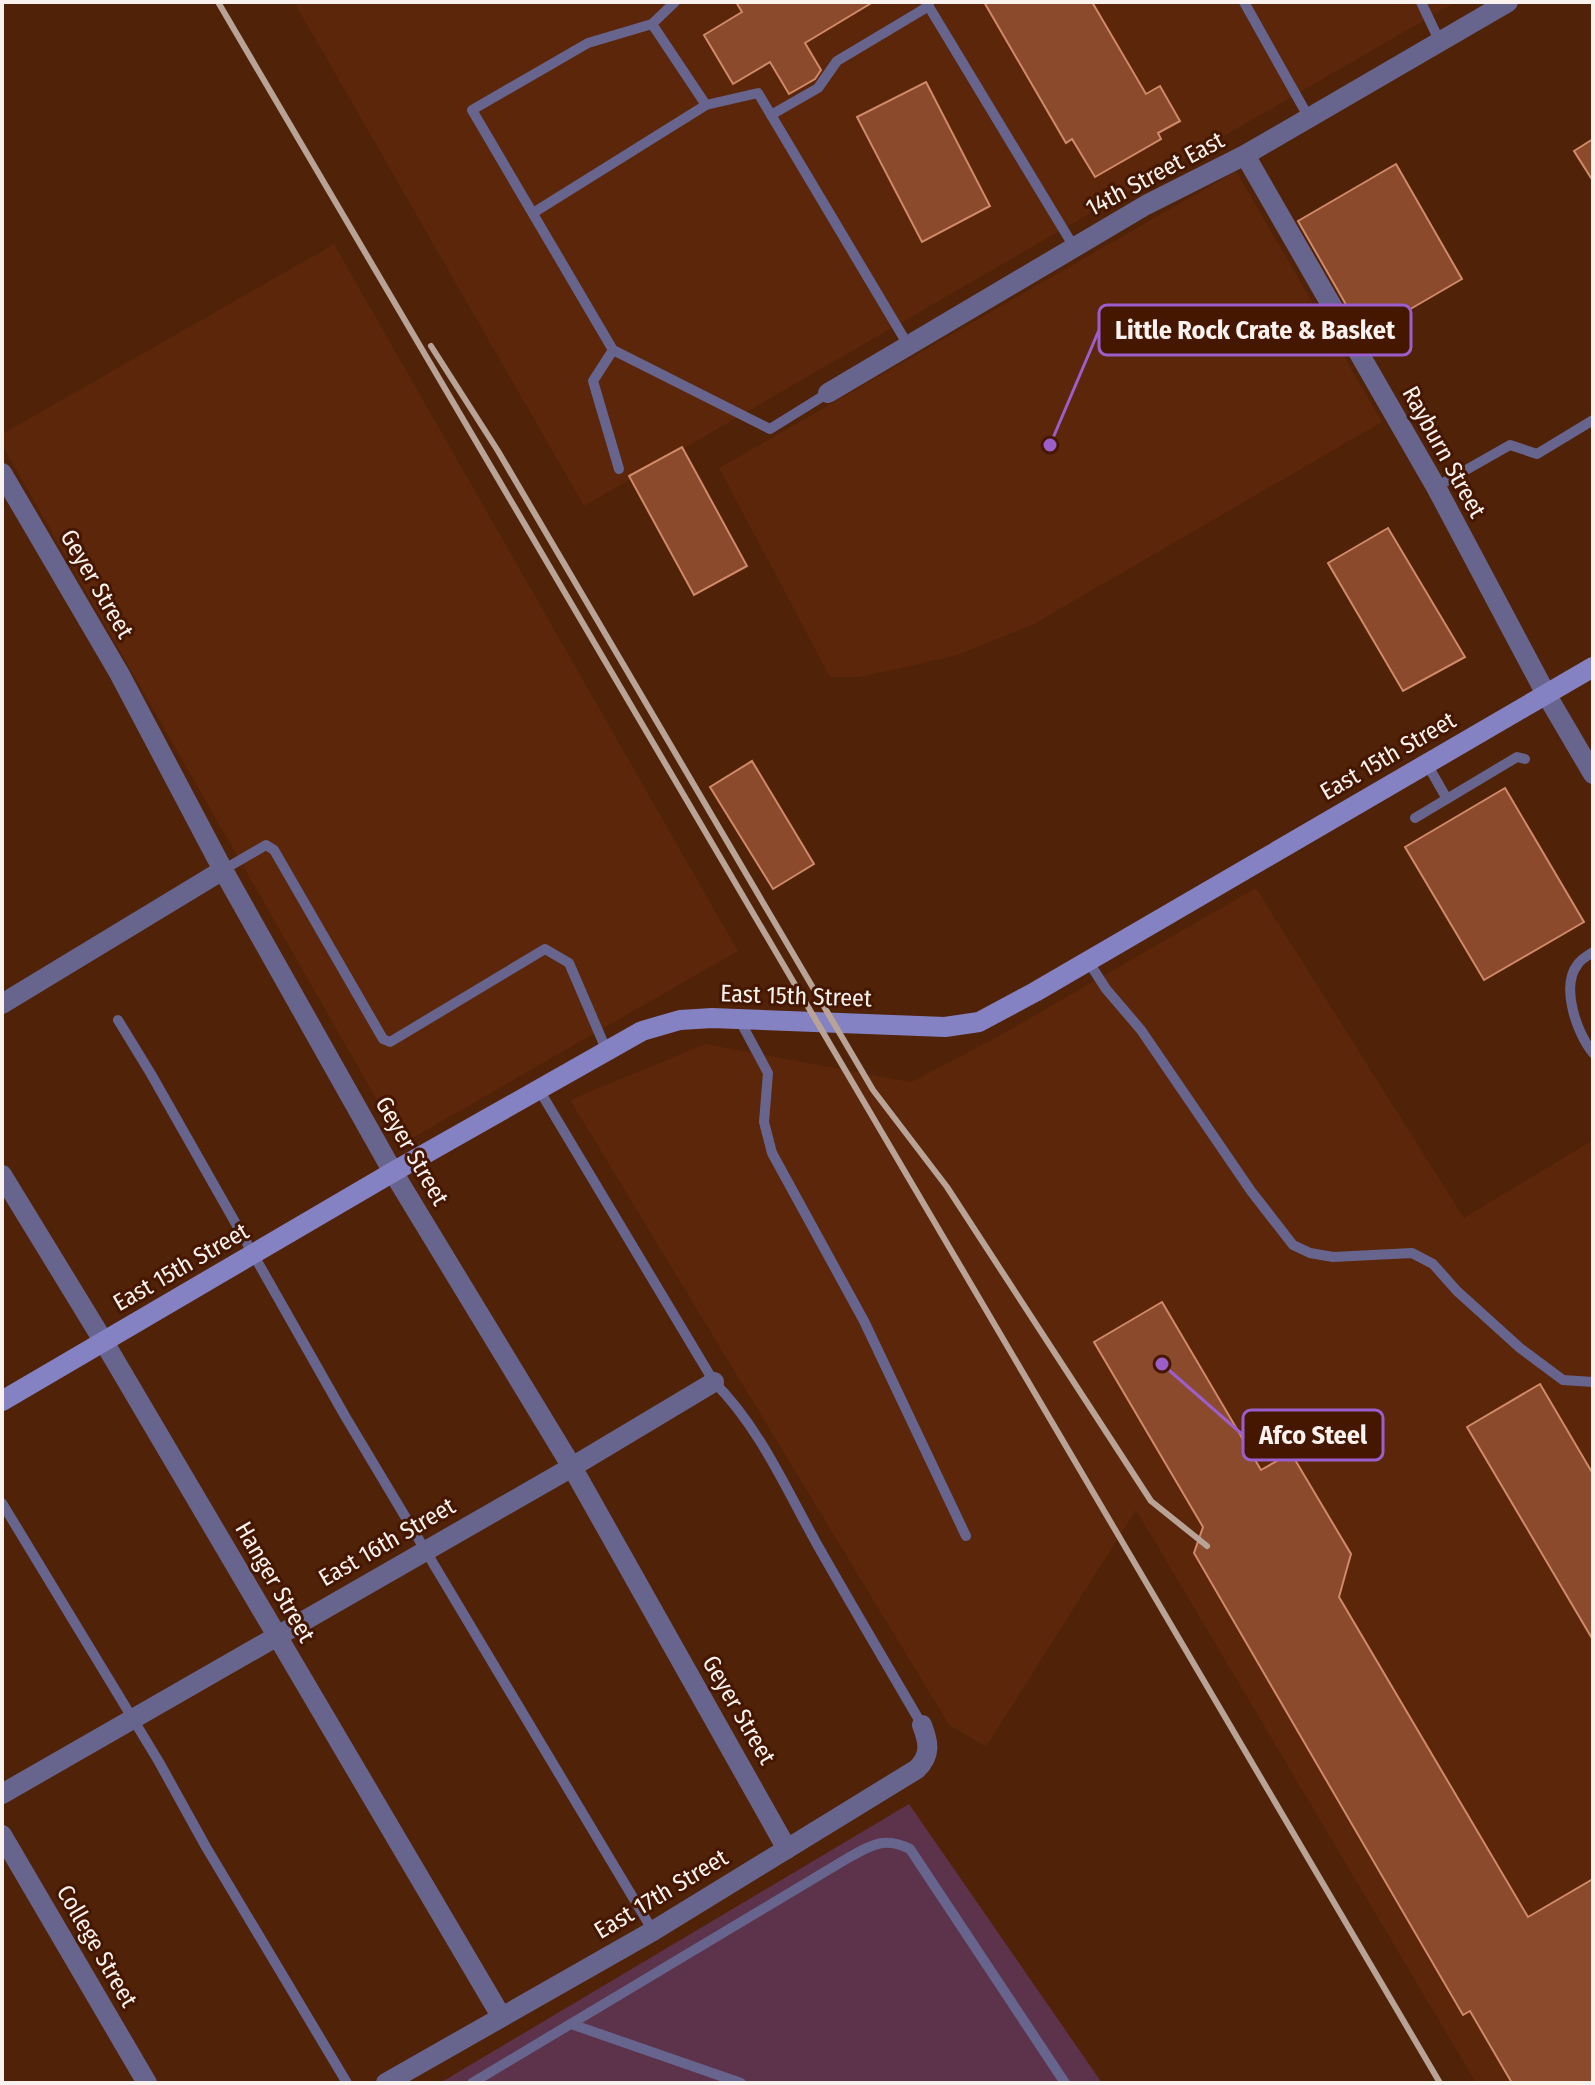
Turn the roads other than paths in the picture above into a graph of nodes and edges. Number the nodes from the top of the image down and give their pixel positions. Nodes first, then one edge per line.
1 (675, 2) edge
2 (1244, 2) edge
3 (1421, 2) edge
4 (1508, 2) edge
5 (928, 4) edge
6 (652, 24) junction
7 (1440, 42) junction
8 (706, 105) junction
9 (771, 115) junction
10 (1309, 118) junction
11 (1245, 155) junction
12 (533, 213) junction
13 (1074, 247) junction
14 (908, 345) junction
15 (613, 350) junction
16 (828, 393) joint
17 (1593, 420) edge
18 (619, 469) dead end
19 (2, 473) edge
20 (1436, 487) junction
21 (1593, 667) edge
22 (1546, 694) junction
23 (1525, 759) dead end
24 (1427, 764) junction
25 (1593, 774) edge
26 (1447, 799) junction
27 (1415, 818) dead end
28 (223, 870) junction
29 (1593, 952) edge
30 (1088, 961) junction
31 (2, 1004) edge
32 (739, 1019) junction
33 (118, 1020) dead end
34 (606, 1049) junction
35 (1593, 1053) edge
36 (538, 1088) junction
37 (393, 1172) junction
38 (2, 1175) edge
39 (253, 1256) junction
40 (104, 1342) junction
41 (714, 1382) junction
42 (1593, 1382) edge
43 (2, 1401) edge
44 (572, 1467) junction
45 (2, 1503) edge
46 (966, 1536) dead end
47 (425, 1549) junction
48 (276, 1636) junction
49 (132, 1719) junction
50 (922, 1725) joint
51 (2, 1794) edge
52 (2, 1835) edge
53 (787, 1849) junction
54 (653, 1931) junction
55 (501, 2016) junction
56 (571, 2024) junction
57 (475, 2082) edge
58 (147, 2083) edge
59 (347, 2083) edge
60 (386, 2083) edge
61 (741, 2083) edge
62 (1065, 2083) edge

1 - 6 lane
2 - 10 lane
3 - 7 lane
4 - 7 street, 14th Street East
5 - 9 lane
5 - 13 lane
6 - 8 lane
6 - 12 lane
7 - 10 street, 14th Street East
8 - 9 lane
8 - 12 lane
9 - 14 lane
10 - 11 street, 14th Street East
11 - 13 street, 14th Street East
11 - 20 street, Rayburn Street
12 - 15 lane
13 - 14 street, 14th Street East
14 - 16 street, 14th Street East
15 - 16 lane
15 - 18 lane
17 - 20 lane
19 - 28 street, Geyer Street
20 - 22 street, Rayburn Street
21 - 22 street, East 15th Street
22 - 24 street, East 15th Street
22 - 25 street, Rayburn Street
23 - 26 lane
24 - 26 lane
24 - 30 street, East 15th Street
26 - 27 lane
28 - 31 street
28 - 34 lane
28 - 37 street, Geyer Street
29 - 35 lane
30 - 32 street, East 15th Street
30 - 42 lane
32 - 34 street, East 15th Street
32 - 46 lane
33 - 39 lane
34 - 36 street, East 15th Street
36 - 37 street, East 15th Street
36 - 41 lane
37 - 39 street, East 15th Street
37 - 44 street, Geyer Street
38 - 40 street, Hanger Street
39 - 40 street, East 15th Street
39 - 47 lane
40 - 43 street, East 15th Street
40 - 48 street, Hanger Street
41 - 44 street, East 16th Street
41 - 50 lane
44 - 47 street, East 16th Street
44 - 53 street, Geyer Street
45 - 49 lane
47 - 48 street, East 16th Street
47 - 54 lane
48 - 49 street, East 16th Street
48 - 55 street, Hanger Street
49 - 51 street, East 16th Street
49 - 59 lane
50 - 53 street, East 17th Street
52 - 58 street, College Street
53 - 54 street, East 17th Street
54 - 55 street, East 17th Street
55 - 60 street, East 17th Street
56 - 57 lane
56 - 61 lane
56 - 62 lane

